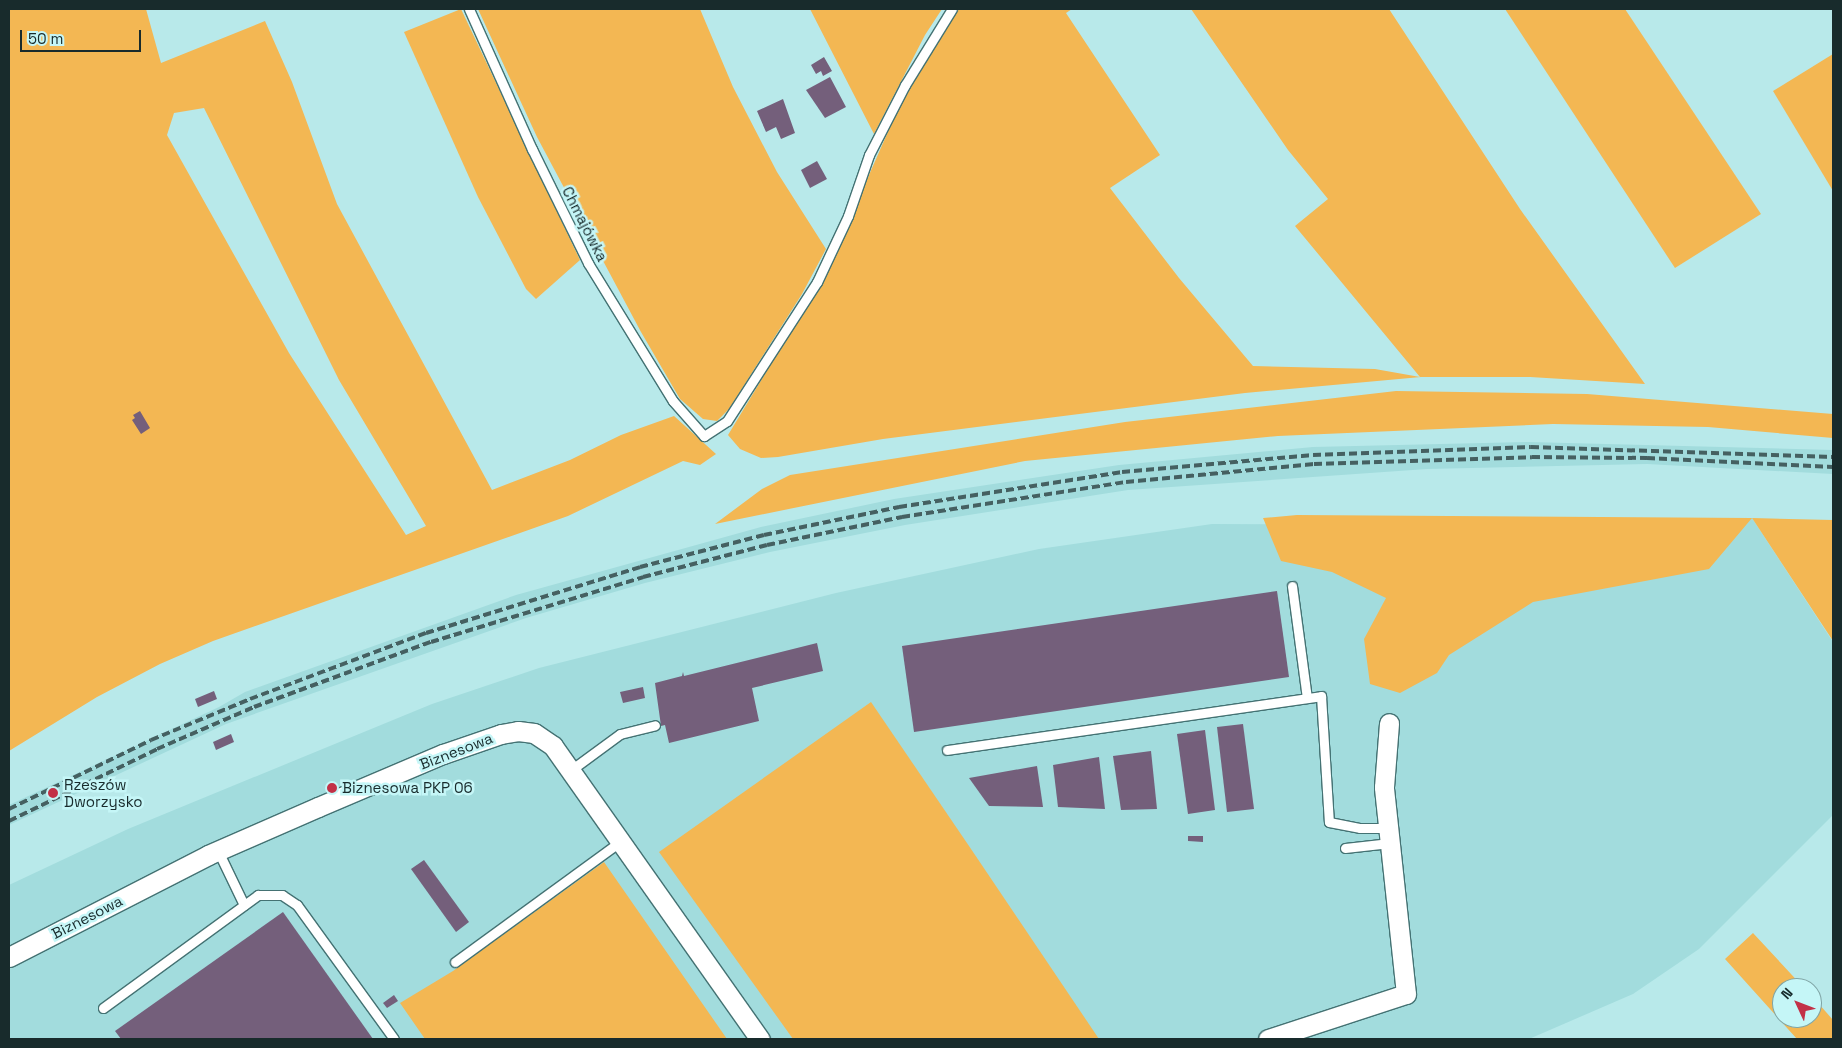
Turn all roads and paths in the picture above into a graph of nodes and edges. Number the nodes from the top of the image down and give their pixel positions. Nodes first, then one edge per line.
1 (469, 9) edge
2 (952, 9) edge
3 (1292, 586) dead end
4 (1306, 698) junction
5 (1389, 723) dead end
6 (655, 725) dead end
7 (946, 750) dead end
8 (571, 770) junction
9 (1389, 836) junction
10 (621, 841) junction
11 (1346, 848) dead end
12 (218, 851) junction
13 (244, 905) junction
14 (9, 957) edge
15 (455, 962) dead end
16 (103, 1008) dead end
17 (394, 1039) edge
18 (760, 1039) edge
19 (1268, 1039) edge

1 - 2 lane, Chmajówka
3 - 4 lane
4 - 7 lane
4 - 9 lane
5 - 9 street
6 - 8 lane
8 - 10 street, Biznesowa
8 - 12 street, Biznesowa
9 - 11 lane
9 - 19 street
10 - 15 lane
10 - 18 street, Biznesowa
12 - 13 lane
12 - 14 street, Biznesowa
13 - 16 lane
13 - 17 lane

